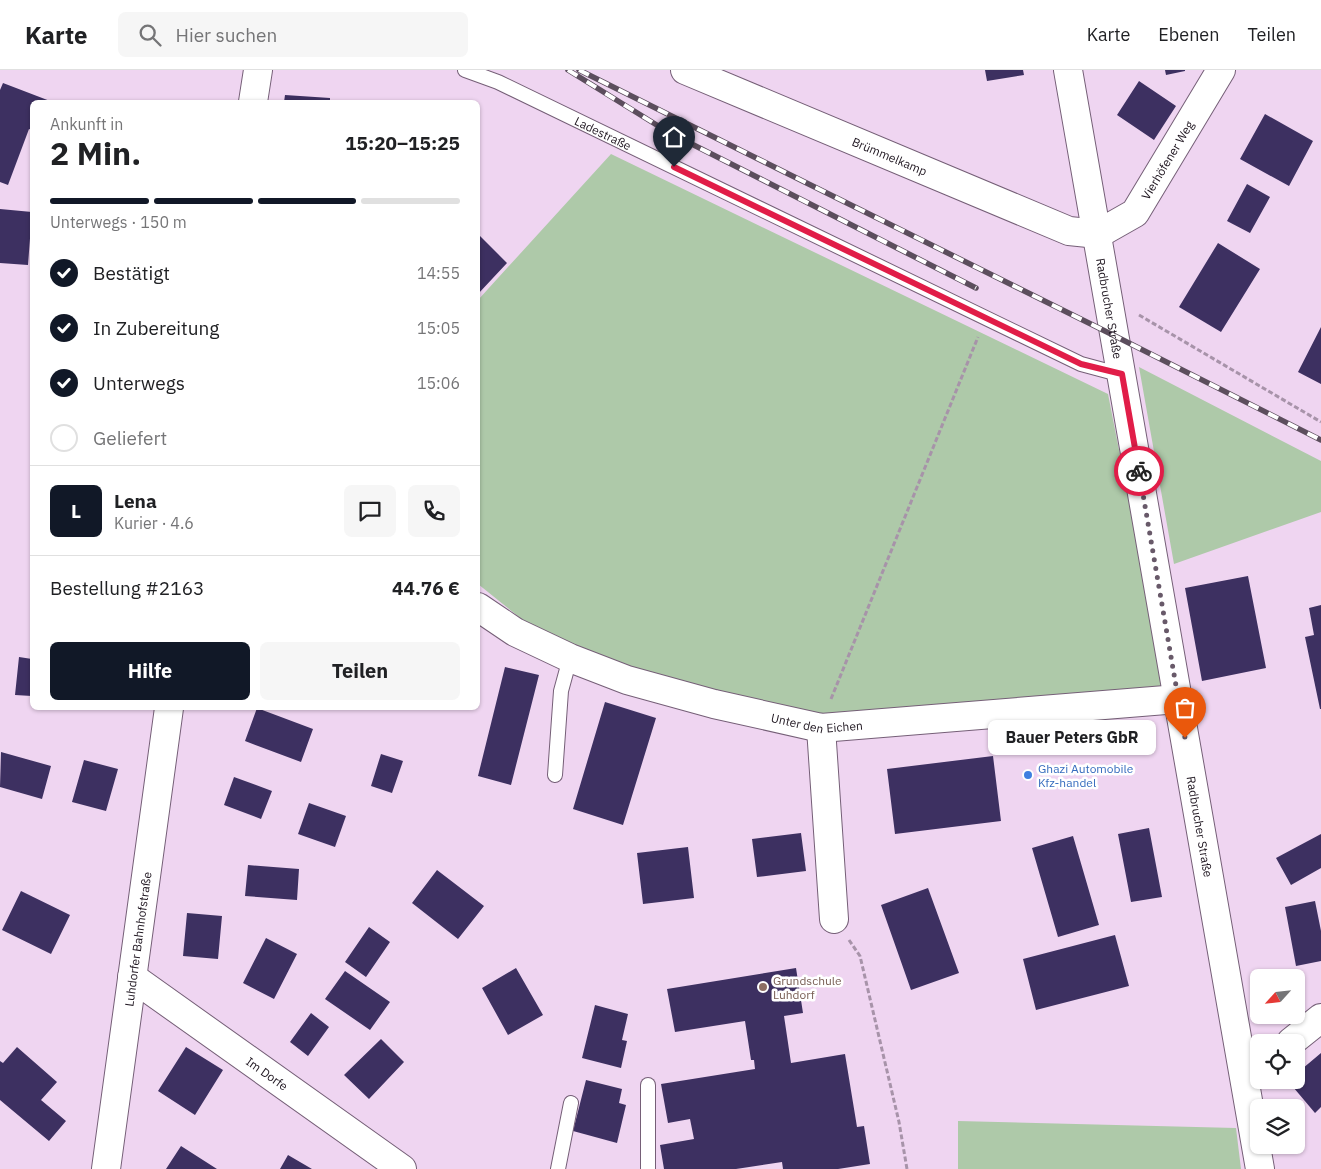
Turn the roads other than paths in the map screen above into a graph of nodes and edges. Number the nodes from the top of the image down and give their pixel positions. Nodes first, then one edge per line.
1 (258, 70) edge
2 (464, 70) edge
3 (685, 70) edge
4 (1068, 70) edge
5 (1221, 70) edge
6 (253, 100) edge
7 (1098, 234) junction
8 (1122, 374) junction
9 (480, 608) edge
10 (570, 658) junction
11 (1178, 699) junction
12 (170, 710) edge
13 (821, 728) junction
14 (555, 775) dead end
15 (834, 919) road end
16 (132, 977) junction
17 (1321, 1018) edge
18 (1301, 1034) edge
19 (1250, 1064) edge
20 (648, 1086) dead end
21 (1253, 1089) edge
22 (571, 1103) dead end
23 (106, 1169) edge
24 (402, 1169) edge
25 (558, 1169) edge
26 (648, 1169) edge
27 (1260, 1169) edge

1 - 6 street
2 - 8 lane, Ladestraße
3 - 7 street, Brümmelkamp
4 - 7 street, Radbrucher Straße
5 - 7 street, Vierhöfener Weg
7 - 8 street, Radbrucher Straße
8 - 11 street, Radbrucher Straße
9 - 10 street, Unter den Eichen
10 - 13 street, Unter den Eichen
10 - 14 lane
11 - 13 street, Unter den Eichen
11 - 19 street, Radbrucher Straße
12 - 16 street, Luhdorfer Bahnhofstraße
13 - 15 street
16 - 23 street, Luhdorfer Bahnhofstraße
16 - 24 street, Im Dorfe
17 - 18 street
20 - 26 lane
21 - 27 street, Radbrucher Straße
22 - 25 lane

